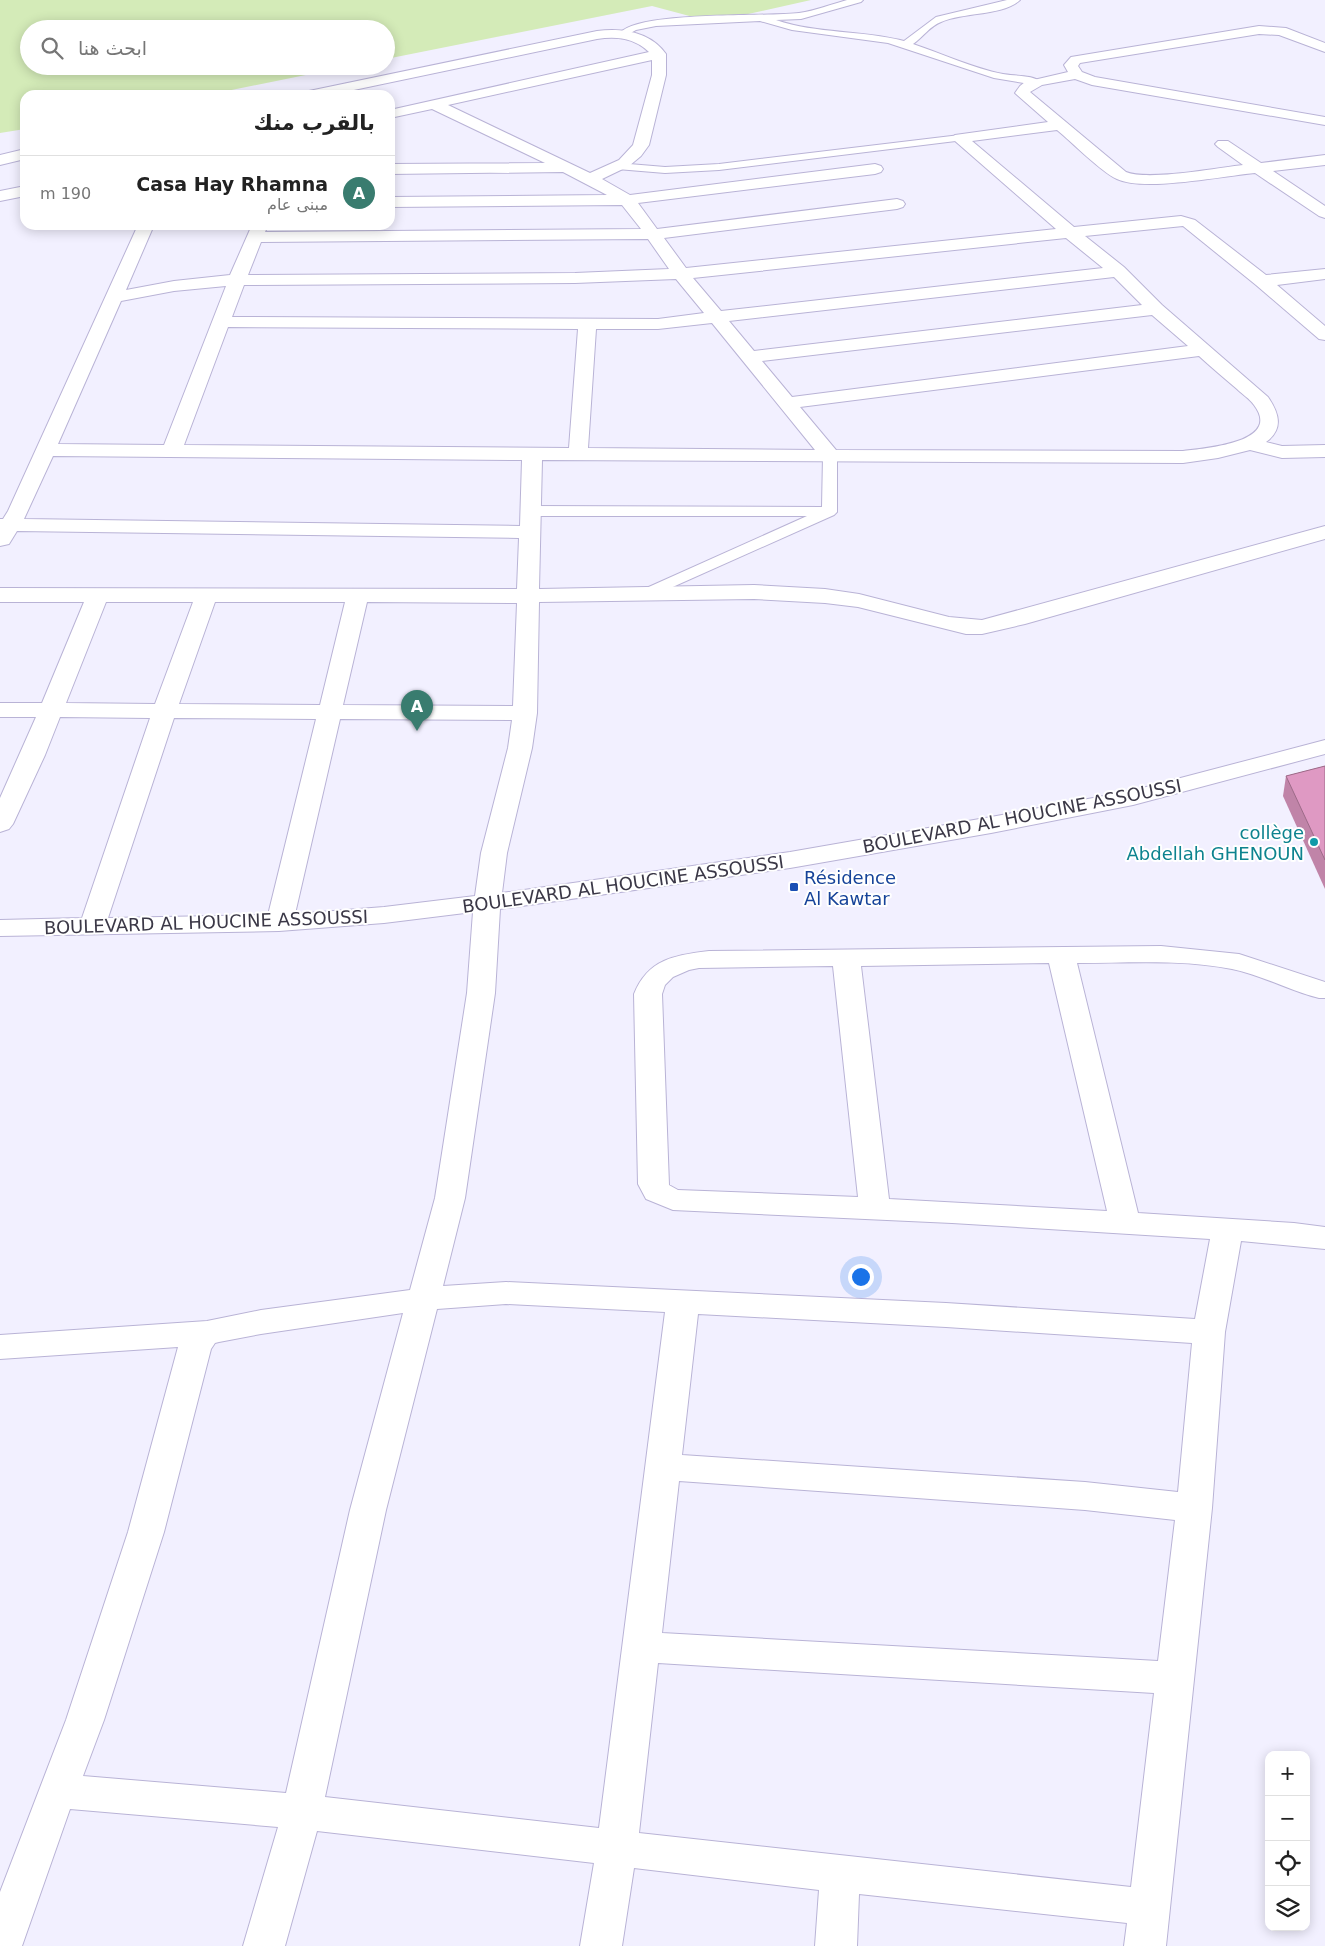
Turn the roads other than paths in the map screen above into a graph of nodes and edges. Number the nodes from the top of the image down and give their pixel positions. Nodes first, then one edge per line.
1 (858, 0) edge
2 (1015, 0) edge
3 (761, 18) junction
4 (625, 33) junction
5 (905, 44) junction
6 (1319, 46) edge
7 (659, 54) junction
8 (1076, 76) junction
9 (1036, 82) junction
10 (333, 90) edge
11 (433, 104) junction
12 (395, 113) edge
13 (1325, 121) edge
14 (1060, 125) junction
15 (960, 138) junction
16 (1223, 144) dead end
17 (20, 155) edge
18 (0, 160) edge
19 (1325, 160) edge
20 (618, 166) junction
21 (568, 168) junction
22 (1258, 168) junction
23 (395, 169) edge
24 (875, 169) dead end
25 (590, 179) junction
26 (20, 191) edge
27 (0, 196) edge
28 (627, 200) junction
29 (395, 202) edge
30 (897, 204) dead end
31 (1325, 213) edge
32 (144, 230) edge
33 (257, 231) edge
34 (1069, 232) junction
35 (653, 234) junction
36 (1118, 272) junction
37 (681, 274) junction
38 (1325, 274) edge
39 (237, 280) junction
40 (1262, 281) junction
41 (115, 296) junction
42 (1156, 309) junction
43 (717, 318) junction
44 (221, 322) junction
45 (587, 325) junction
46 (1325, 335) edge
47 (1202, 350) junction
48 (749, 357) junction
49 (788, 403) junction
50 (1248, 444) junction
51 (46, 450) junction
52 (172, 451) junction
53 (1325, 452) edge
54 (532, 453) junction
55 (578, 454) junction
56 (830, 456) junction
57 (829, 512) junction
58 (7, 518) edge
59 (530, 520) junction
60 (1325, 532) edge
61 (0, 544) edge
62 (648, 593) junction
63 (0, 595) edge
64 (98, 595) junction
65 (206, 596) junction
66 (358, 596) junction
67 (529, 596) junction
68 (0, 710) edge
69 (51, 710) junction
70 (165, 710) junction
71 (332, 711) junction
72 (524, 713) junction
73 (1325, 747) edge
74 (0, 824) edge
75 (487, 904) junction
76 (279, 923) junction
77 (92, 927) junction
78 (0, 928) edge
79 (1061, 955) junction
80 (846, 957) junction
81 (1323, 995) edge
82 (875, 1208) junction
83 (1125, 1223) junction
84 (1227, 1230) junction
85 (1325, 1238) edge
86 (424, 1299) junction
87 (683, 1302) junction
88 (1209, 1332) junction
89 (207, 1333) junction
90 (0, 1347) edge
91 (663, 1467) junction
92 (1194, 1508) junction
93 (641, 1647) junction
94 (1174, 1678) junction
95 (56, 1791) junction
96 (302, 1812) junction
97 (617, 1847) junction
98 (840, 1874) junction
99 (1148, 1907) junction
100 (1, 1946) edge
101 (264, 1946) edge
102 (601, 1946) edge
103 (836, 1946) edge
104 (1146, 1946) edge

1 - 3 lane
2 - 5 lane
3 - 4 lane
3 - 5 lane
4 - 7 street
4 - 10 street
5 - 9 lane
6 - 8 street
7 - 11 street
7 - 20 street
8 - 9 street
8 - 13 street
9 - 14 street
11 - 12 street
11 - 21 street
14 - 15 street
14 - 22 street
15 - 20 lane
15 - 34 street
16 - 22 street
17 - 18 street
19 - 22 street
20 - 25 street
21 - 23 street
21 - 25 street
22 - 31 street
24 - 28 street
25 - 28 street
26 - 27 street
28 - 29 street
28 - 35 street
30 - 35 street
32 - 41 street
33 - 35 street
33 - 39 street
34 - 36 street
34 - 37 street
34 - 40 street
35 - 37 street
36 - 42 street
36 - 43 street
37 - 39 street
37 - 43 street
38 - 40 street
39 - 41 street
39 - 44 street
40 - 46 street
41 - 51 street
42 - 47 street
42 - 48 street
43 - 45 street
43 - 48 street
44 - 45 street
44 - 52 street
45 - 55 street
47 - 49 street
47 - 50 street
48 - 49 street
49 - 56 street
50 - 53 street
50 - 56 street
51 - 52 street
51 - 58 street
52 - 54 street
54 - 55 street
54 - 59 street
55 - 56 street
56 - 57 lane
57 - 59 lane
57 - 62 lane
58 - 59 street
58 - 61 street
59 - 67 street
60 - 62 street
62 - 67 street
63 - 64 street
64 - 65 street
64 - 69 street
65 - 66 street
65 - 70 street
66 - 67 street
66 - 71 street
67 - 72 street
68 - 69 street
69 - 70 street
69 - 74 street
70 - 71 street
70 - 77 street
71 - 72 street
71 - 76 street
72 - 75 street
73 - 75 street, BOULEVARD AL HOUCINE ASSOUSSI
75 - 76 street, BOULEVARD AL HOUCINE ASSOUSSI
75 - 86 street
76 - 77 street, BOULEVARD AL HOUCINE ASSOUSSI
77 - 78 street, BOULEVARD AL HOUCINE ASSOUSSI
79 - 80 street
79 - 81 street
79 - 83 street
80 - 82 street
80 - 82 street
82 - 83 street
83 - 84 street
84 - 85 street
84 - 88 street
86 - 87 street
86 - 89 street
86 - 96 street
87 - 88 street
87 - 91 street
88 - 92 street
89 - 90 street
89 - 95 street
91 - 92 street
91 - 93 street
92 - 94 street
93 - 94 street
93 - 97 street
94 - 99 street
95 - 96 street
95 - 100 street
96 - 97 street
96 - 101 street
97 - 98 street
97 - 102 street
98 - 99 street
98 - 103 street
99 - 104 street

